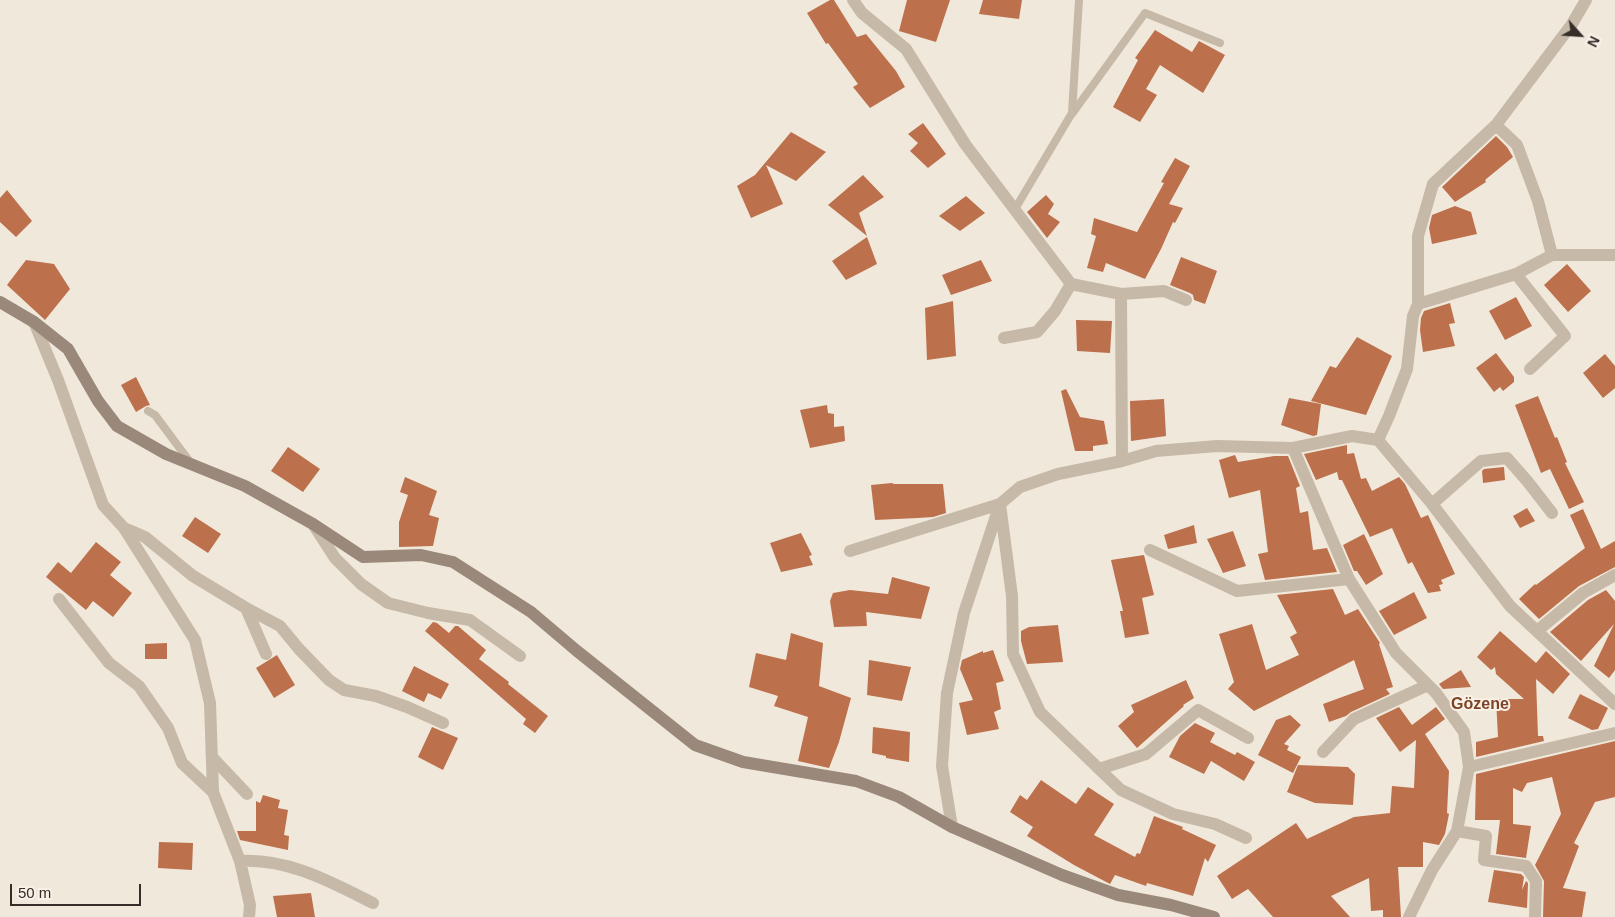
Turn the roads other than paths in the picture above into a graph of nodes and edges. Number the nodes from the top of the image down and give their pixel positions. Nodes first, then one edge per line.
1 (854, 0) edge
2 (1079, 0) edge
3 (1586, 0) edge
4 (1220, 43) dead end
5 (1496, 125) junction
6 (1064, 126) junction
7 (1015, 209) junction
8 (1552, 255) junction
9 (1615, 255) edge
10 (1516, 274) junction
11 (1071, 284) junction
12 (1121, 294) junction
13 (1186, 300) dead end
14 (0, 302) edge
15 (1418, 304) junction
16 (34, 322) junction
17 (1004, 338) dead end
18 (1530, 368) dead end
19 (148, 411) dead end
20 (1378, 440) junction
21 (1293, 448) junction
22 (1122, 461) junction
23 (191, 464) junction
24 (1000, 504) junction
25 (1432, 504) junction
26 (1552, 513) dead end
27 (313, 524) junction
28 (124, 528) junction
29 (1150, 550) dead end
30 (850, 551) dead end
31 (1615, 575) edge
32 (1349, 579) junction
33 (59, 599) dead end
34 (246, 608) junction
35 (1536, 630) junction
36 (266, 654) dead end
37 (520, 656) dead end
38 (1428, 685) junction
39 (1615, 704) edge
40 (443, 724) dead end
41 (1615, 733) edge
42 (1248, 738) dead end
43 (1322, 752) dead end
44 (212, 757) junction
45 (1469, 767) junction
46 (1099, 769) junction
47 (213, 792) junction
48 (247, 794) dead end
49 (952, 827) junction
50 (1457, 831) junction
51 (1246, 838) dead end
52 (240, 861) junction
53 (373, 903) dead end
54 (249, 911) edge
55 (259, 917) edge
56 (1214, 917) edge
57 (1409, 917) edge
58 (1535, 917) edge

1 - 7 street
2 - 6 lane
3 - 5 street
4 - 6 lane
5 - 8 street
5 - 15 street
6 - 7 lane
7 - 11 street
8 - 9 street
8 - 10 street
10 - 15 street
10 - 18 street
11 - 12 street
11 - 17 street
12 - 13 street
12 - 22 street
14 - 16 main road
15 - 20 street
16 - 23 main road
16 - 28 street
19 - 23 lane
20 - 21 street
20 - 25 street
21 - 22 street
21 - 32 street
22 - 24 street
23 - 27 main road
24 - 30 street
24 - 46 street
24 - 49 street
25 - 26 street
25 - 35 street
27 - 37 street
27 - 49 main road
28 - 34 street
28 - 44 street
29 - 32 street
31 - 35 street
32 - 38 street
33 - 47 street
34 - 36 street
34 - 40 street
35 - 39 street
38 - 43 street
38 - 45 street
41 - 45 street
42 - 46 street
44 - 47 street
44 - 48 street
45 - 50 street
46 - 51 street
47 - 52 street
49 - 56 main road
50 - 57 street
50 - 58 street
52 - 53 street
52 - 54 street
54 - 55 street

